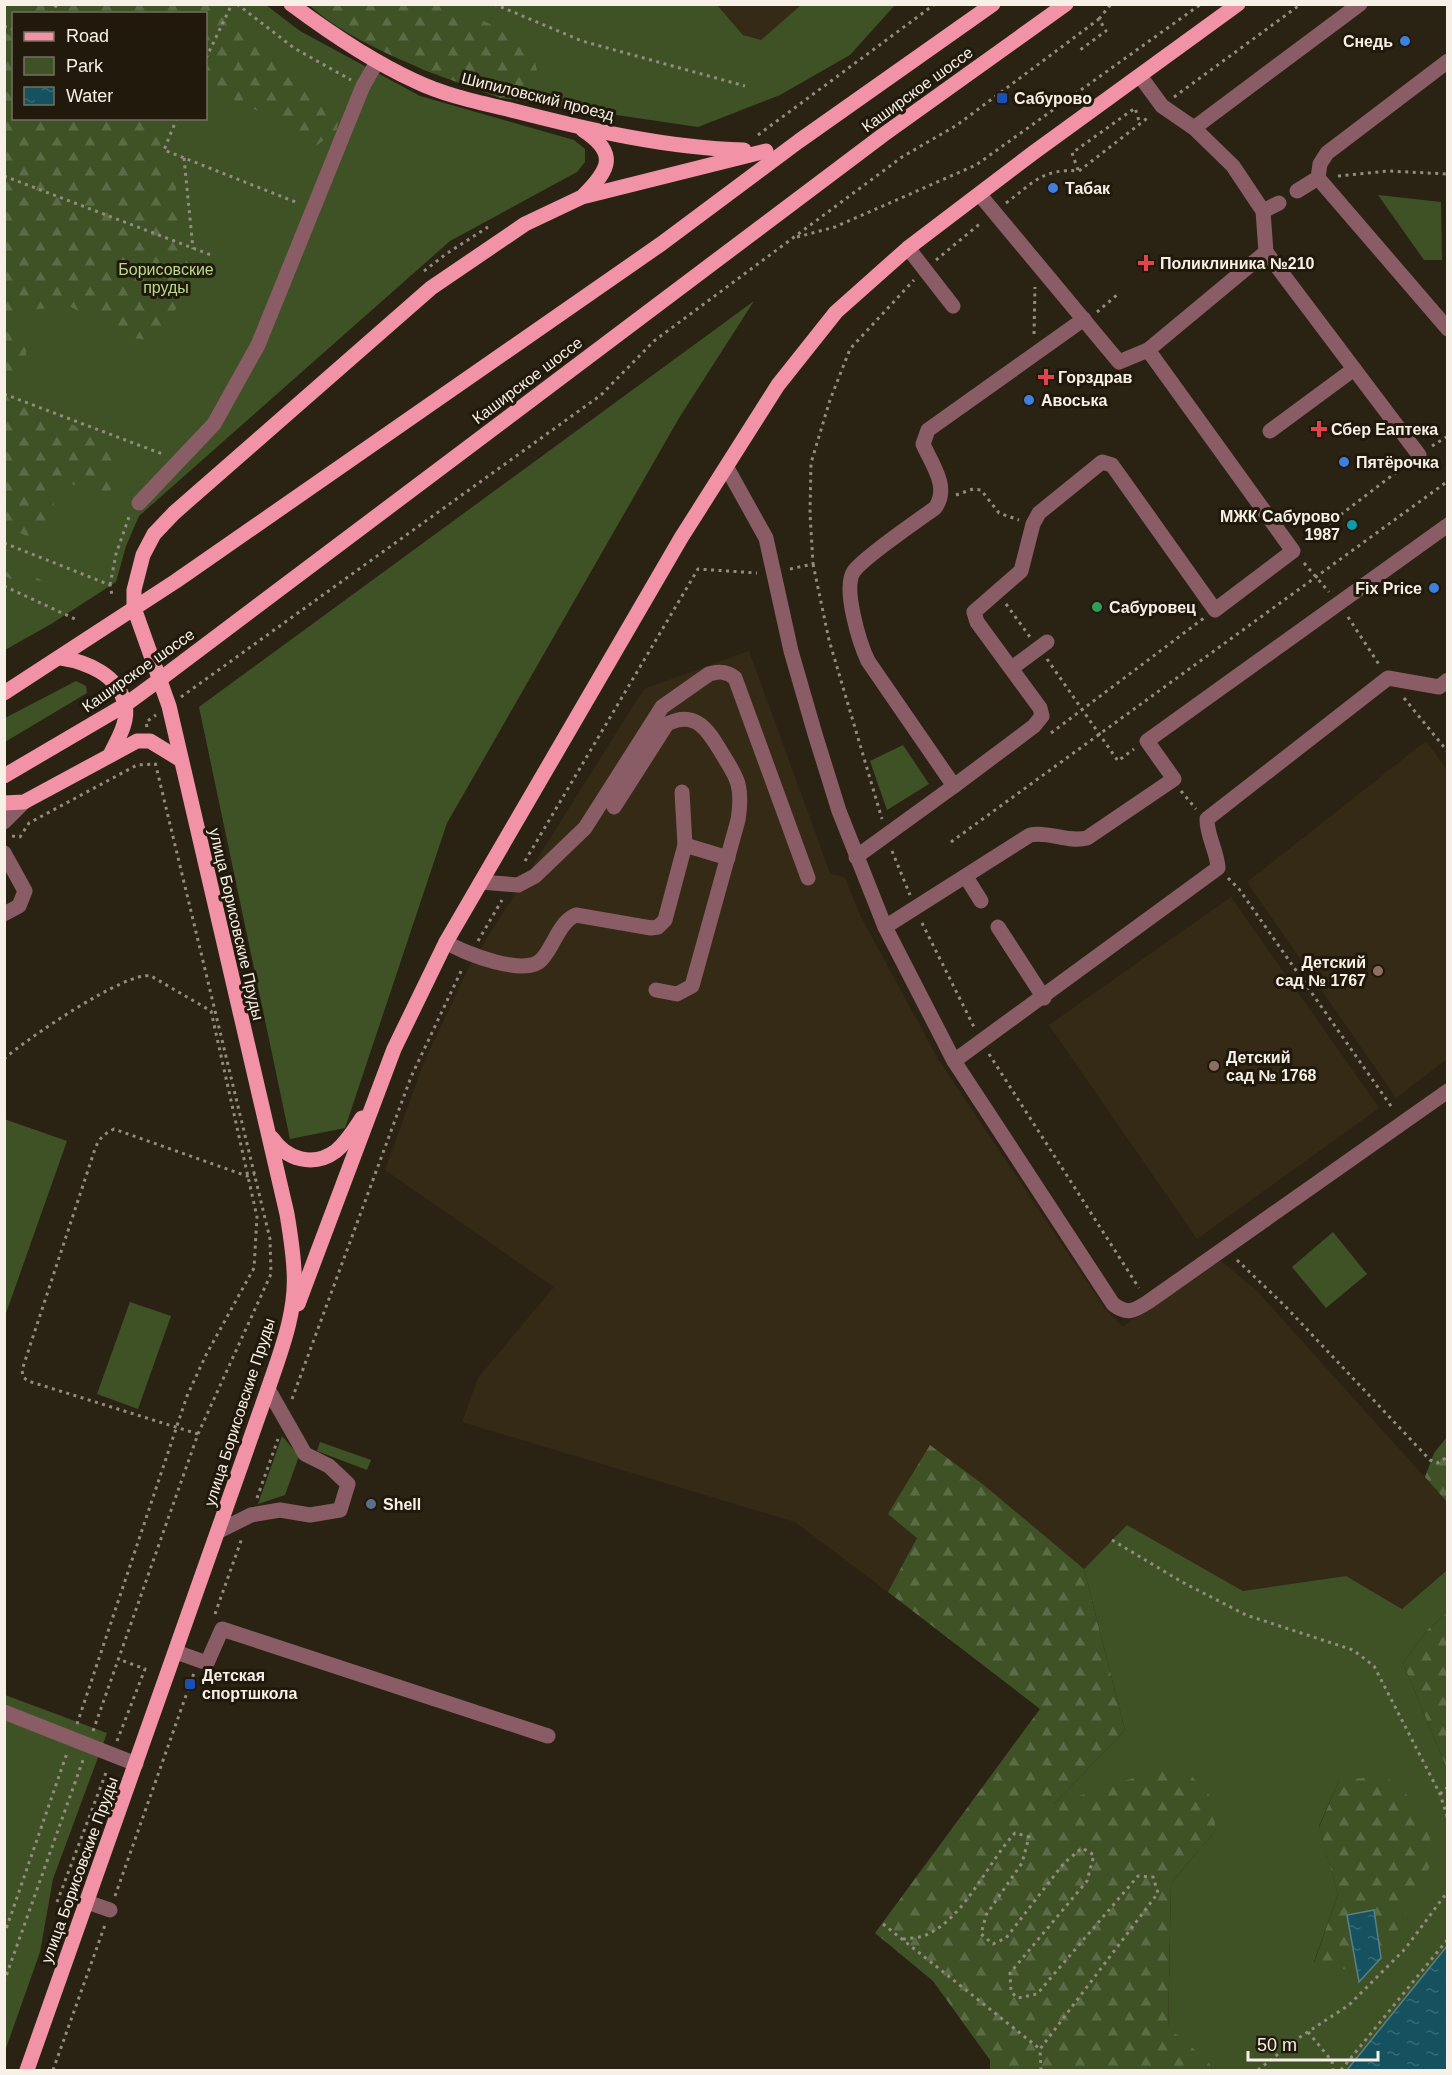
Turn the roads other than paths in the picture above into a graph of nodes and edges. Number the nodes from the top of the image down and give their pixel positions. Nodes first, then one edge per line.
1 (291, 4) edge
2 (993, 4) edge
3 (1066, 4) edge
4 (1238, 4) edge
5 (1360, 4) edge
6 (376, 62) junction
7 (1448, 62) edge
8 (1140, 76) junction
9 (578, 127) junction
10 (1194, 128) junction
11 (799, 141) junction
12 (766, 151) junction
13 (1318, 178) junction
14 (1297, 190) dead end
15 (980, 195) junction
16 (582, 196) junction
17 (1279, 204) dead end
18 (1263, 211) junction
19 (908, 248) junction
20 (1266, 252) junction
21 (953, 306) dead end
22 (1085, 320) junction
23 (1448, 329) edge
24 (1148, 350) junction
25 (1354, 369) junction
26 (1270, 431) dead end
27 (1419, 455) road end
28 (727, 468) junction
29 (139, 503) road end
30 (1448, 525) edge
31 (134, 608) junction
32 (1043, 645) road end
33 (61, 658) junction
34 (1012, 669) junction
35 (159, 680) junction
36 (1448, 680) edge
37 (4, 693) edge
38 (125, 705) junction
39 (111, 753) junction
40 (181, 760) junction
41 (4, 776) edge
42 (954, 786) junction
43 (682, 792) dead end
44 (24, 802) junction
45 (4, 803) edge
46 (614, 807) dead end
47 (4, 822) edge
48 (685, 845) junction
49 (4, 853) edge
50 (856, 857) junction
51 (728, 858) junction
52 (966, 877) junction
53 (808, 878) dead end
54 (481, 882) junction
55 (981, 901) dead end
56 (4, 914) edge
57 (885, 927) junction
58 (998, 927) dead end
59 (446, 942) junction
60 (656, 990) dead end
61 (1044, 998) junction
62 (954, 1061) junction
63 (1448, 1091) edge
64 (375, 1098) junction
65 (266, 1129) junction
66 (288, 1329) junction
67 (268, 1389) junction
68 (219, 1531) junction
69 (176, 1652) junction
70 (4, 1712) edge
71 (548, 1736) dead end
72 (136, 1764) junction
73 (87, 1902) junction
74 (110, 1910) road end
75 (27, 2070) edge

1 - 6 main road, Шипиловский проезд
2 - 11 main road, Каширское шоссе
3 - 35 main road, Каширское шоссе
4 - 8 main road
5 - 10 lane
6 - 9 main road, Шипиловский проезд
6 - 29 lane
7 - 13 lane
8 - 10 lane
8 - 15 main road
9 - 12 main road, Шипиловский проезд
9 - 16 main road
10 - 18 lane
11 - 12 main road, Шипиловский проезд
11 - 31 main road, Каширское шоссе
12 - 16 main road
13 - 14 lane
13 - 23 lane
15 - 19 main road
15 - 22 lane
16 - 31 main road
17 - 18 lane
18 - 20 lane
19 - 21 lane
19 - 28 main road
20 - 24 lane
20 - 25 lane
22 - 24 lane
22 - 42 lane
24 - 34 lane
25 - 26 lane
25 - 27 lane
28 - 50 lane
28 - 54 main road
30 - 52 lane
31 - 33 main road, Каширское шоссе
31 - 35 main road, улица Борисовские Пруды
32 - 34 lane
33 - 37 main road, Каширское шоссе
33 - 38 main road
34 - 42 lane
35 - 38 main road, Каширское шоссе
35 - 40 main road, улица Борисовские Пруды
36 - 61 lane
38 - 39 main road
38 - 41 main road, Каширское шоссе
39 - 40 main road
39 - 44 main road
40 - 65 main road, улица Борисовские Пруды
42 - 50 lane
43 - 48 lane
44 - 45 main road
44 - 47 lane
46 - 51 lane
48 - 51 lane
48 - 59 lane
49 - 56 lane
50 - 57 lane
51 - 60 lane
52 - 55 lane
52 - 57 lane
53 - 54 lane
54 - 59 main road
57 - 62 lane
58 - 61 lane
59 - 64 main road
61 - 62 lane
62 - 63 lane
64 - 65 main road
64 - 66 main road
65 - 66 main road, улица Борисовские Пруды
66 - 67 main road, улица Борисовские Пруды
67 - 68 main road, улица Борисовские Пруды
67 - 68 lane
68 - 69 main road, улица Борисовские Пруды
69 - 71 lane
69 - 72 main road, улица Борисовские Пруды
70 - 72 lane
72 - 73 main road, улица Борисовские Пруды
73 - 74 lane
73 - 75 main road, улица Борисовские Пруды

